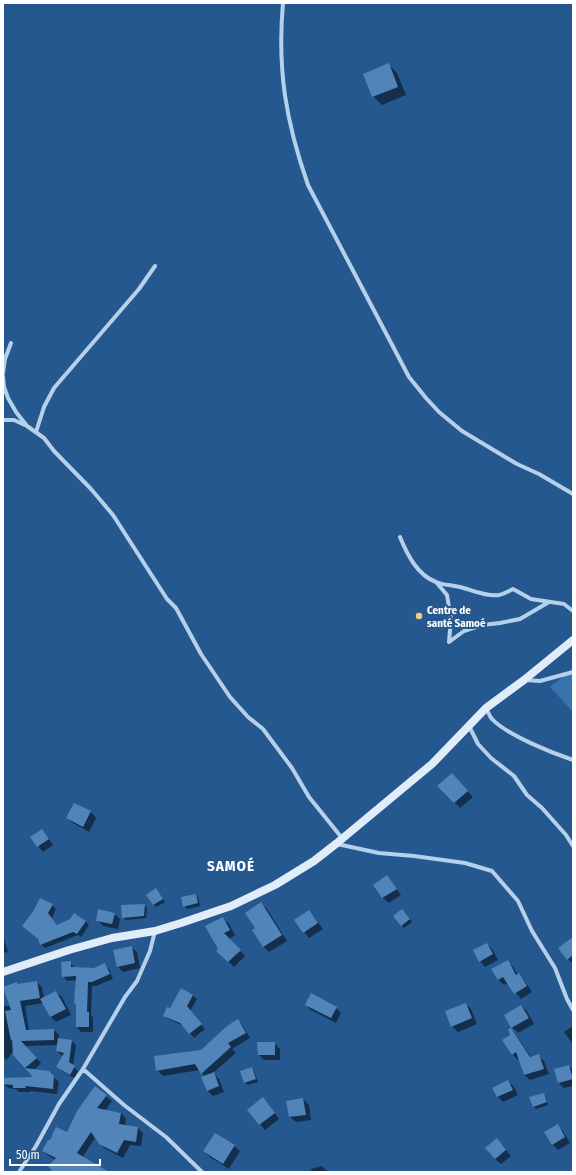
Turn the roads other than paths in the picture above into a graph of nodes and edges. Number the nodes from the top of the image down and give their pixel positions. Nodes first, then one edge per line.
1 (283, 3) edge
2 (154, 266) dead end
3 (11, 343) dead end
4 (3, 375) edge
5 (3, 420) edge
6 (27, 426) junction
7 (36, 432) junction
8 (573, 494) edge
9 (400, 537) dead end
10 (436, 582) junction
11 (550, 601) junction
12 (573, 610) edge
13 (573, 640) edge
14 (573, 672) edge
15 (524, 680) junction
16 (486, 708) junction
17 (469, 726) junction
18 (573, 760) edge
19 (340, 841) junction
20 (573, 846) edge
21 (154, 931) junction
22 (3, 972) edge
23 (573, 1010) edge
24 (83, 1068) junction
25 (19, 1172) edge
26 (202, 1172) edge

1 - 8 street
2 - 7 street
3 - 4 street
4 - 6 street
5 - 6 street
6 - 7 street
7 - 19 street
9 - 10 street
10 - 11 street
10 - 11 street
11 - 12 street
13 - 15 main road
14 - 15 street
15 - 16 main road
16 - 17 main road
16 - 18 street
17 - 19 main road
17 - 20 street
19 - 21 main road
19 - 23 street
21 - 22 main road
21 - 24 street
24 - 25 street
24 - 26 street

